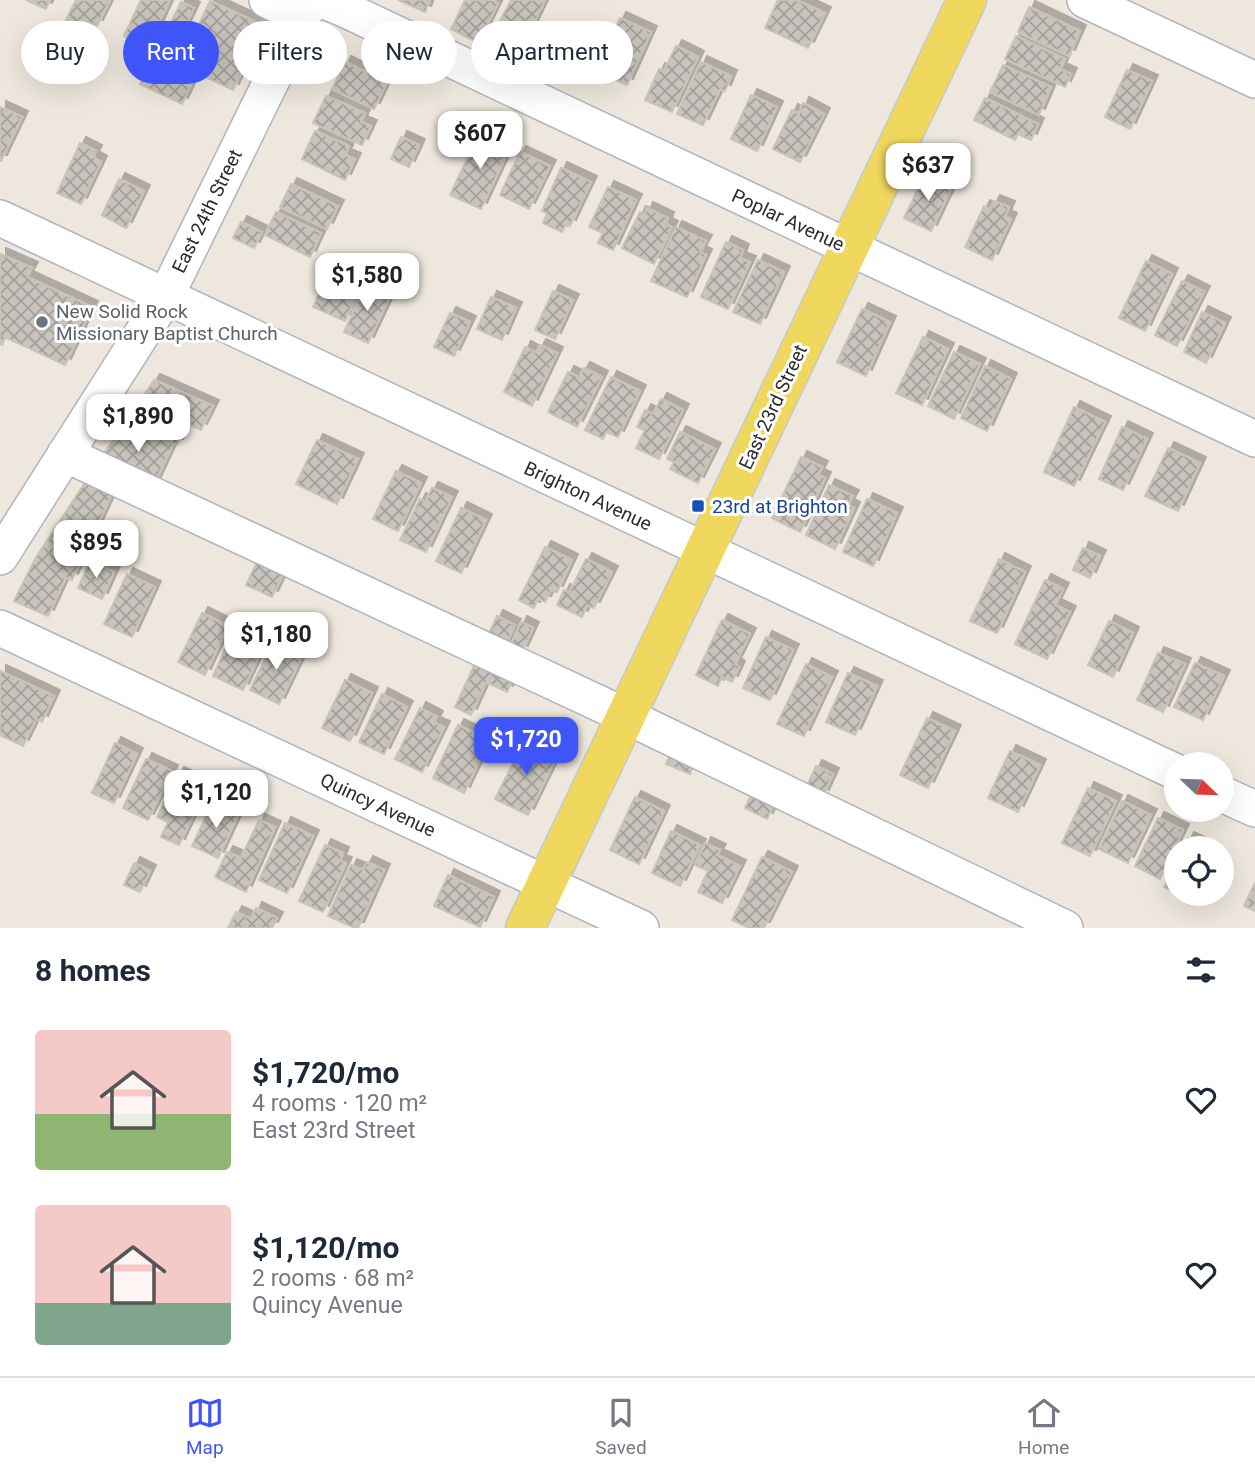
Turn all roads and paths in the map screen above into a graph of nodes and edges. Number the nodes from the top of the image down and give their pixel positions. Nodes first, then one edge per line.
1 (267, 0) edge
2 (967, 0) edge
3 (1085, 0) edge
4 (312, 6) edge
5 (1255, 80) edge
6 (0, 218) edge
7 (848, 248) junction
8 (166, 296) junction
9 (1255, 439) edge
10 (65, 454) junction
11 (704, 551) junction
12 (0, 557) edge
13 (0, 628) edge
14 (626, 716) junction
15 (1164, 766) edge
16 (1234, 799) edge
17 (1255, 809) edge
18 (547, 884) junction
19 (526, 928) edge
20 (641, 928) edge
21 (1065, 928) edge

1 - 4 street, Poplar Avenue
2 - 7 main road, East 23rd Street
3 - 5 street
4 - 7 street, Poplar Avenue
4 - 8 street, East 24th Street
6 - 8 street, Brighton Avenue
7 - 9 street, Poplar Avenue
7 - 11 main road, East 23rd Street
8 - 10 street, East 24th Street
8 - 11 street, Brighton Avenue
10 - 12 street, East 24th Street
10 - 14 street
11 - 14 main road, East 23rd Street
11 - 15 street, Brighton Avenue
13 - 18 street, Quincy Avenue
14 - 18 main road, East 23rd Street
14 - 21 street
16 - 17 street
18 - 19 main road, East 23rd Street
18 - 20 street, Quincy Avenue

